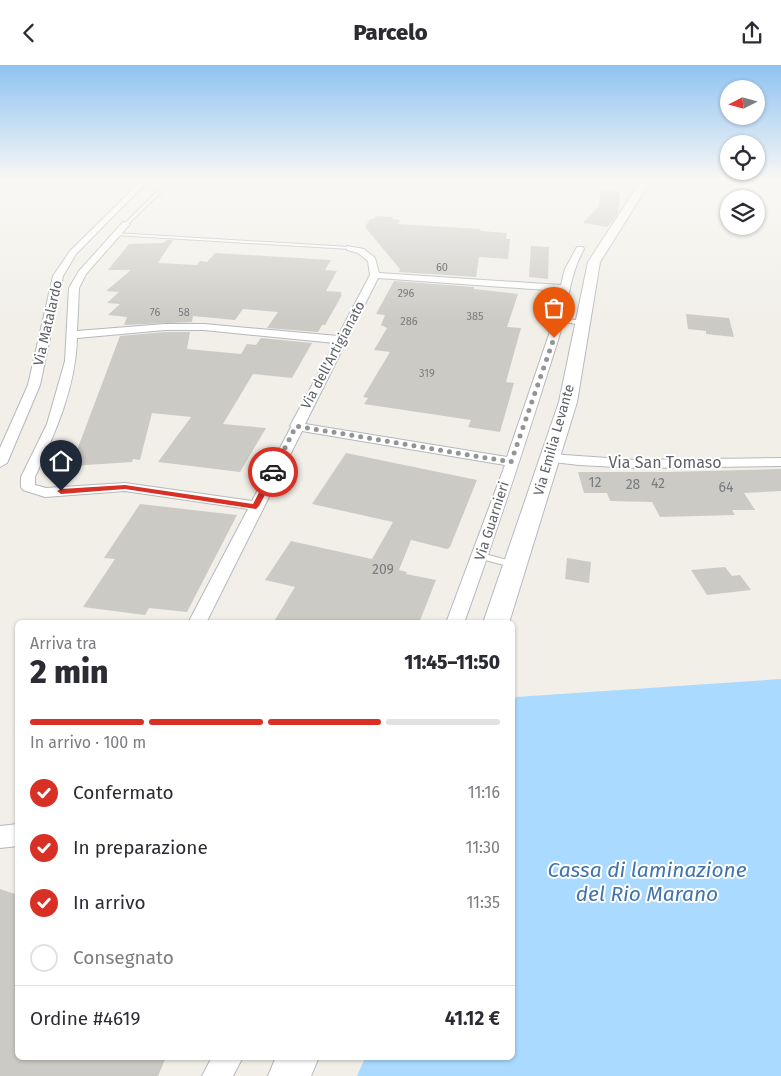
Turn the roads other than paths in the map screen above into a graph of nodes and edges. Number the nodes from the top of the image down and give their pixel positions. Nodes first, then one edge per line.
1 (99, 226) edge
2 (125, 226) edge
3 (616, 226) edge
4 (116, 234) junction
5 (580, 249) dead end
6 (355, 250) joint
7 (375, 275) junction
8 (564, 288) junction
9 (560, 320) junction
10 (583, 323) junction
11 (73, 335) junction
12 (342, 340) junction
13 (296, 426) junction
14 (550, 458) junction
15 (781, 461) edge
16 (511, 462) junction
17 (0, 463) edge
18 (256, 506) junction
19 (481, 555) junction
20 (516, 565) junction
21 (199, 620) edge
22 (456, 620) edge
23 (497, 620) edge
24 (15, 835) edge
25 (0, 837) edge
26 (227, 1060) edge
27 (297, 1060) edge
28 (216, 1076) edge
29 (289, 1076) edge

1 - 17 street, Via Matalardo
2 - 4 street
3 - 10 main road, Via Emilia Levante
4 - 6 lane
4 - 11 street
5 - 8 street, Via Guarnieri
6 - 7 street
7 - 8 street
7 - 12 street, Via dell'Artigianato
8 - 9 street, Via Guarnieri
9 - 10 lane
9 - 16 street, Via Guarnieri
10 - 14 main road, Via Emilia Levante
11 - 12 street
11 - 18 street
12 - 13 street, Via dell'Artigianato
13 - 16 street
13 - 18 street, Via dell'Artigianato
14 - 15 street, Via San Tomaso
14 - 20 main road, Via Emilia Levante
16 - 19 street, Via Guarnieri
18 - 21 street, Via dell'Artigianato
19 - 20 lane
19 - 22 street, Via Guarnieri
20 - 23 main road, Via Emilia Levante
24 - 25 street
26 - 28 street
27 - 29 main road

